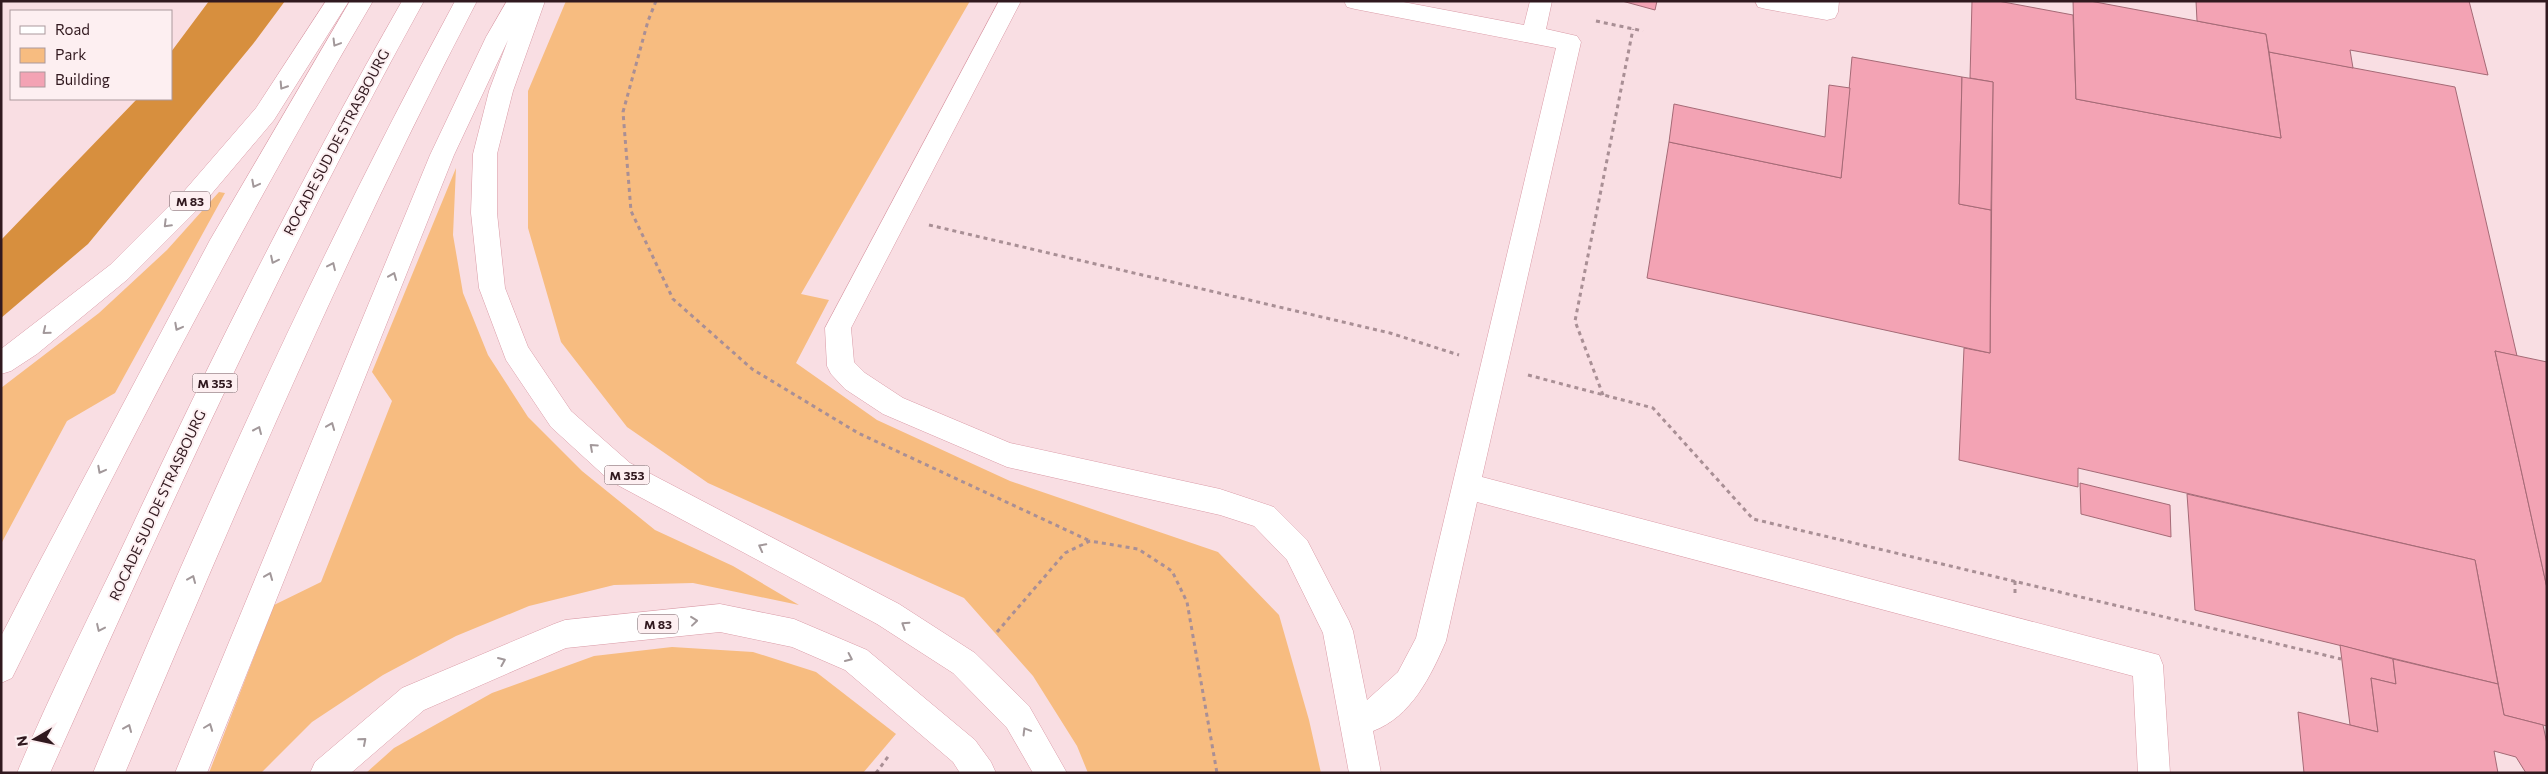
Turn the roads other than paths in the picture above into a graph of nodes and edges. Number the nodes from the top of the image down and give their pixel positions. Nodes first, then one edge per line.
1 (338, 1) edge
2 (362, 1) edge
3 (413, 1) edge
4 (466, 1) edge
5 (518, 1) edge
6 (534, 1) edge
7 (1010, 1) edge
8 (1355, 1) edge
9 (1541, 1) edge
10 (1766, 1) edge
11 (1828, 1) edge
12 (1534, 35) junction
13 (1, 363) edge
14 (1466, 486) junction
15 (1, 668) edge
16 (1355, 720) junction
17 (33, 773) edge
18 (108, 773) edge
19 (191, 773) edge
20 (326, 773) edge
21 (980, 773) edge
22 (1051, 773) edge
23 (1365, 773) edge
24 (2154, 773) edge

1 -> 13 main road, M 83
2 -> 15 main road
3 -> 17 main road, ROCADE SUD DE STRASBOURG / M 353
18 -> 4 main road
19 -> 5 main road
22 -> 6 main road, M 353
7 - 16 main road
8 - 12 main road
9 - 12 main road
10 - 11 main road
12 - 14 main road
14 - 16 main road
14 - 24 main road
16 - 23 main road
20 -> 21 main road, M 83

